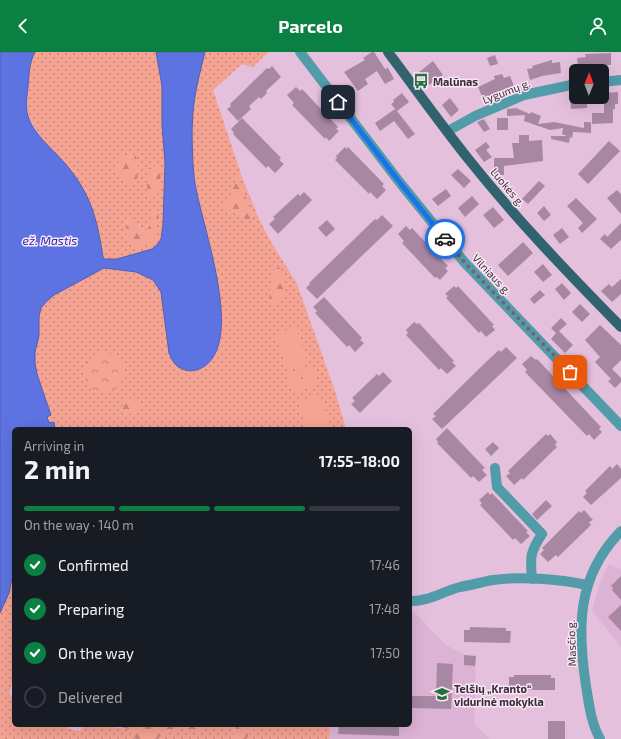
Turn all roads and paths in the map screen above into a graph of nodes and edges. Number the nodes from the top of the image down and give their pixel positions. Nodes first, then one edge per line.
1 (300, 52) edge
2 (388, 52) edge
3 (621, 80) edge
4 (609, 81) edge
5 (569, 85) edge
6 (448, 131) junction
7 (621, 328) edge
8 (621, 426) edge
9 (495, 468) dead end
10 (621, 531) edge
11 (532, 579) junction
12 (587, 585) junction
13 (412, 602) edge
14 (600, 739) edge

1 - 8 street, Vilniaus g.
2 - 6 main road, Luokės g.
3 - 4 street
5 - 6 street, Lygumų g.
6 - 7 main road, Luokės g.
9 - 11 street
10 - 12 street, Masčio g.
11 - 12 street
11 - 13 street
12 - 14 street, Masčio g.

